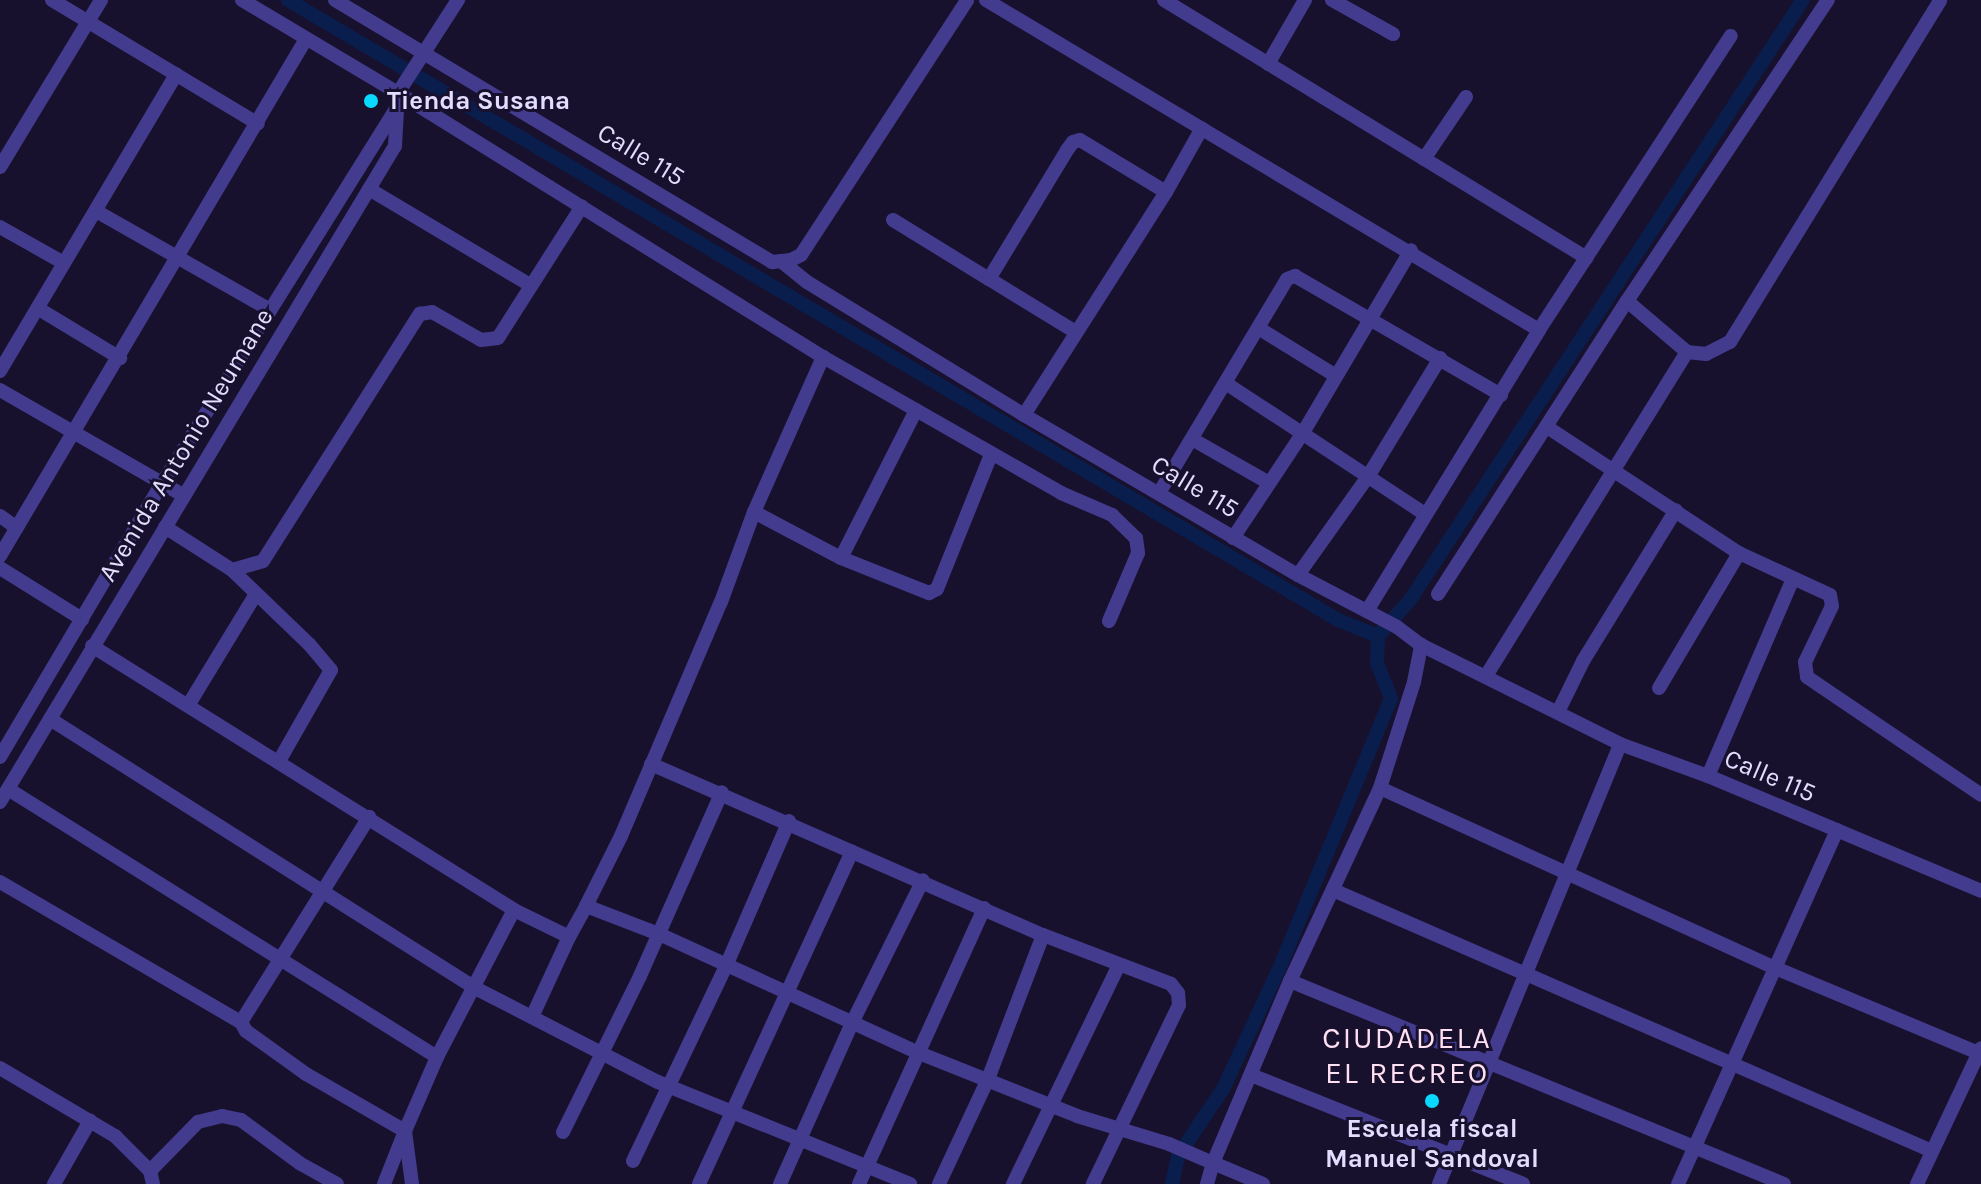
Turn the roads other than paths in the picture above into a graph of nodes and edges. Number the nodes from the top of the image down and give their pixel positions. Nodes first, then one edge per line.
1 (52, 0) edge
2 (101, 0) edge
3 (242, 0) edge
4 (335, 0) edge
5 (458, 0) edge
6 (967, 0) edge
7 (986, 0) edge
8 (1164, 0) edge
9 (1305, 0) edge
10 (1332, 0) edge
11 (1828, 0) edge
12 (1940, 0) edge
13 (88, 21) junction
14 (1393, 34) dead end
15 (1731, 36) dead end
16 (306, 39) junction
17 (423, 55) junction
18 (1268, 64) junction
19 (176, 74) junction
20 (399, 96) junction
21 (1466, 97) dead end
22 (258, 124) junction
23 (1202, 128) junction
24 (1424, 159) junction
25 (0, 167) edge
26 (369, 189) junction
27 (1166, 192) junction
28 (582, 206) junction
29 (96, 211) junction
30 (893, 220) dead end
31 (0, 227) edge
32 (1411, 250) junction
33 (179, 258) junction
34 (1586, 258) junction
35 (781, 261) junction
36 (64, 263) junction
37 (989, 279) junction
38 (530, 285) junction
39 (1627, 301) junction
40 (39, 309) junction
41 (270, 310) junction
42 (1372, 318) junction
43 (1260, 329) junction
44 (1539, 330) junction
45 (1074, 331) junction
46 (1687, 352) junction
47 (823, 357) junction
48 (120, 358) junction
49 (1440, 358) junction
50 (0, 371) edge
51 (1336, 376) junction
52 (1227, 384) junction
53 (0, 390) edge
54 (1501, 395) junction
55 (916, 410) junction
56 (1024, 415) junction
57 (1547, 427) junction
58 (1304, 431) junction
59 (73, 435) junction
60 (1192, 439) junction
61 (991, 455) junction
62 (1611, 469) junction
63 (1369, 475) junction
64 (1269, 483) junction
65 (161, 485) junction
66 (1159, 493) junction
67 (184, 496) junction
68 (1676, 510) junction
69 (754, 512) junction
70 (1425, 514) junction
71 (0, 516) edge
72 (16, 527) junction
73 (165, 527) junction
74 (1233, 538) junction
75 (1739, 553) junction
76 (0, 556) edge
77 (841, 558) junction
78 (0, 568) edge
79 (232, 570) junction
80 (1298, 575) junction
81 (1793, 579) junction
82 (256, 594) junction
83 (1438, 594) dead end
84 (1372, 613) junction
85 (82, 619) junction
86 (1109, 621) dead end
87 (1421, 645) junction
88 (92, 646) junction
89 (1486, 676) junction
90 (1659, 688) dead end
91 (189, 704) junction
92 (1558, 712) junction
93 (50, 719) junction
94 (5, 739) edge
95 (1620, 744) junction
96 (28, 754) junction
97 (0, 757) edge
98 (279, 761) junction
99 (651, 764) junction
100 (1708, 776) junction
101 (1380, 788) junction
102 (8, 789) junction
103 (722, 792) junction
104 (1981, 795) edge
105 (0, 802) edge
106 (369, 817) junction
107 (789, 821) junction
108 (1837, 830) junction
109 (852, 851) junction
110 (1566, 873) junction
111 (923, 880) junction
112 (0, 882) edge
113 (1333, 890) junction
114 (1981, 891) edge
115 (324, 893) junction
116 (586, 906) junction
117 (984, 908) junction
118 (514, 910) junction
119 (659, 934) junction
120 (1043, 935) junction
121 (569, 937) junction
122 (281, 957) junction
123 (1119, 965) junction
124 (726, 966) junction
125 (1773, 967) junction
126 (1527, 972) junction
127 (1290, 981) junction
128 (475, 988) junction
129 (787, 992) junction
130 (532, 1017) junction
131 (853, 1021) junction
132 (241, 1022) junction
133 (1980, 1050) edge
134 (603, 1053) junction
135 (919, 1053) junction
136 (437, 1057) junction
137 (1490, 1060) junction
138 (1732, 1062) junction
139 (0, 1068) edge
140 (1251, 1075) junction
141 (988, 1079) junction
142 (668, 1086) junction
143 (1052, 1105) junction
144 (734, 1112) junction
145 (90, 1121) junction
146 (405, 1131) junction
147 (1118, 1131) junction
148 (563, 1132) dead end
149 (802, 1140) junction
150 (1695, 1146) junction
151 (1932, 1151) junction
152 (1452, 1154) junction
153 (633, 1161) dead end
154 (1213, 1163) junction
155 (868, 1167) junction
156 (151, 1178) edge
157 (54, 1184) edge
158 (337, 1184) edge
159 (384, 1184) edge
160 (412, 1184) edge
161 (699, 1184) edge
162 (780, 1184) edge
163 (859, 1184) edge
164 (910, 1184) edge
165 (939, 1184) edge
166 (1013, 1184) edge
167 (1093, 1184) edge
168 (1207, 1184) edge
169 (1263, 1184) edge
170 (1439, 1184) edge
171 (1523, 1184) edge
172 (1678, 1184) edge
173 (1784, 1184) edge
174 (1917, 1184) edge

1 - 13 street
2 - 13 street
3 - 16 street
4 - 17 street, Calle 115
5 - 17 street, Avenida Antonio Neumane
6 - 35 street
7 - 23 street
8 - 18 street
9 - 18 street
10 - 14 street
11 - 39 street
12 - 46 street
13 - 19 street
13 - 25 street
15 - 34 street
16 - 20 street
16 - 22 street
17 - 20 street, Avenida Antonio Neumane
17 - 35 street, Calle 115
18 - 24 street
19 - 22 street
19 - 29 street
20 - 26 street, Avenida Antonio Neumane
20 - 28 street
20 - 41 street, Avenida Antonio Neumane
21 - 24 street
22 - 33 street
23 - 27 street
23 - 32 street
24 - 34 street
26 - 38 street
26 - 67 street, Avenida Antonio Neumane
27 - 37 street
27 - 45 street
28 - 38 street
28 - 47 street
29 - 33 street
29 - 36 street
30 - 37 street
31 - 36 street
32 - 42 street
32 - 44 street
33 - 41 street
33 - 48 street
34 - 44 street
35 - 56 street, Calle 115
36 - 40 street
37 - 45 street
38 - 79 street
39 - 46 street
39 - 57 street
40 - 48 street
40 - 50 street
41 - 65 street, Avenida Antonio Neumane
42 - 43 street
42 - 49 street
42 - 51 street
43 - 51 street
43 - 52 street
44 - 54 street
45 - 56 street
46 - 62 street
47 - 55 street
47 - 69 street
48 - 59 street
49 - 54 street
49 - 63 street
51 - 58 street
52 - 58 street
52 - 60 street
53 - 59 street
54 - 70 street
55 - 61 street
55 - 77 street
56 - 66 street, Calle 115
57 - 62 street
57 - 83 street
58 - 63 street
58 - 64 street
59 - 65 street
59 - 72 street
60 - 64 street
60 - 66 street
61 - 77 street
61 - 86 street
62 - 68 street
62 - 89 street
63 - 70 street
63 - 80 street
64 - 74 street
65 - 67 street
65 - 85 street, Avenida Antonio Neumane
66 - 74 street, Calle 115
67 - 73 street, Avenida Antonio Neumane
68 - 75 street
68 - 92 street
69 - 77 street
69 - 99 street
70 - 84 street
71 - 72 street
72 - 76 street
73 - 79 street
73 - 88 street, Avenida Antonio Neumane
74 - 80 street, Calle 115
75 - 81 street
75 - 90 street
78 - 85 street
79 - 82 street
80 - 84 street, Calle 115
81 - 100 street
81 - 104 street
82 - 91 street
82 - 98 street
84 - 87 street, Calle 115
85 - 94 street, Avenida Antonio Neumane
87 - 89 street, Calle 115
87 - 101 street
88 - 91 street
88 - 93 street, Avenida Antonio Neumane
89 - 92 street, Calle 115
91 - 98 street
92 - 95 street, Calle 115
93 - 96 street, Avenida Antonio Neumane
93 - 115 street
94 - 96 street
94 - 97 street, Avenida Antonio Neumane
95 - 100 street, Calle 115
95 - 110 street
96 - 102 street, Avenida Antonio Neumane
98 - 106 street
99 - 103 street
99 - 116 street
100 - 108 street, Calle 115
101 - 110 street
101 - 113 street
102 - 105 street, Avenida Antonio Neumane
102 - 122 street
103 - 107 street
103 - 119 street
106 - 115 street
106 - 118 street
107 - 109 street
107 - 124 street
108 - 114 street, Calle 115
108 - 125 street
109 - 111 street
109 - 129 street
110 - 125 street
110 - 126 street
111 - 117 street
111 - 131 street
112 - 132 street
113 - 126 street
113 - 127 street
115 - 122 street
115 - 128 street
116 - 119 street
116 - 121 street
117 - 120 street
117 - 135 street
118 - 121 street
118 - 128 street
119 - 124 street
119 - 134 street
120 - 123 street
120 - 141 street
121 - 130 street
122 - 132 street
122 - 136 street
123 - 143 street
123 - 147 street
124 - 129 street
124 - 142 street
125 - 133 street
125 - 138 street
126 - 137 street
126 - 138 street
127 - 137 street
127 - 140 street
128 - 130 street
128 - 136 street
129 - 131 street
129 - 144 street
130 - 134 street
131 - 135 street
131 - 149 street
132 - 146 street
133 - 151 street
134 - 142 street
134 - 148 street
135 - 141 street
135 - 155 street
136 - 146 street
137 - 150 street
137 - 152 street
138 - 150 street
138 - 151 street
139 - 145 street
140 - 152 street
140 - 154 street
141 - 143 street
141 - 165 street
142 - 144 street
142 - 153 street
143 - 147 street
143 - 166 street
144 - 149 street
144 - 161 street
145 - 156 street
145 - 157 street
146 - 159 street
146 - 160 street
147 - 154 street
147 - 167 street
149 - 155 street
149 - 162 street
150 - 172 street
150 - 173 street
151 - 174 street
152 - 170 street
152 - 171 street
154 - 168 street
154 - 169 street
155 - 163 street
155 - 164 street
156 - 158 street

